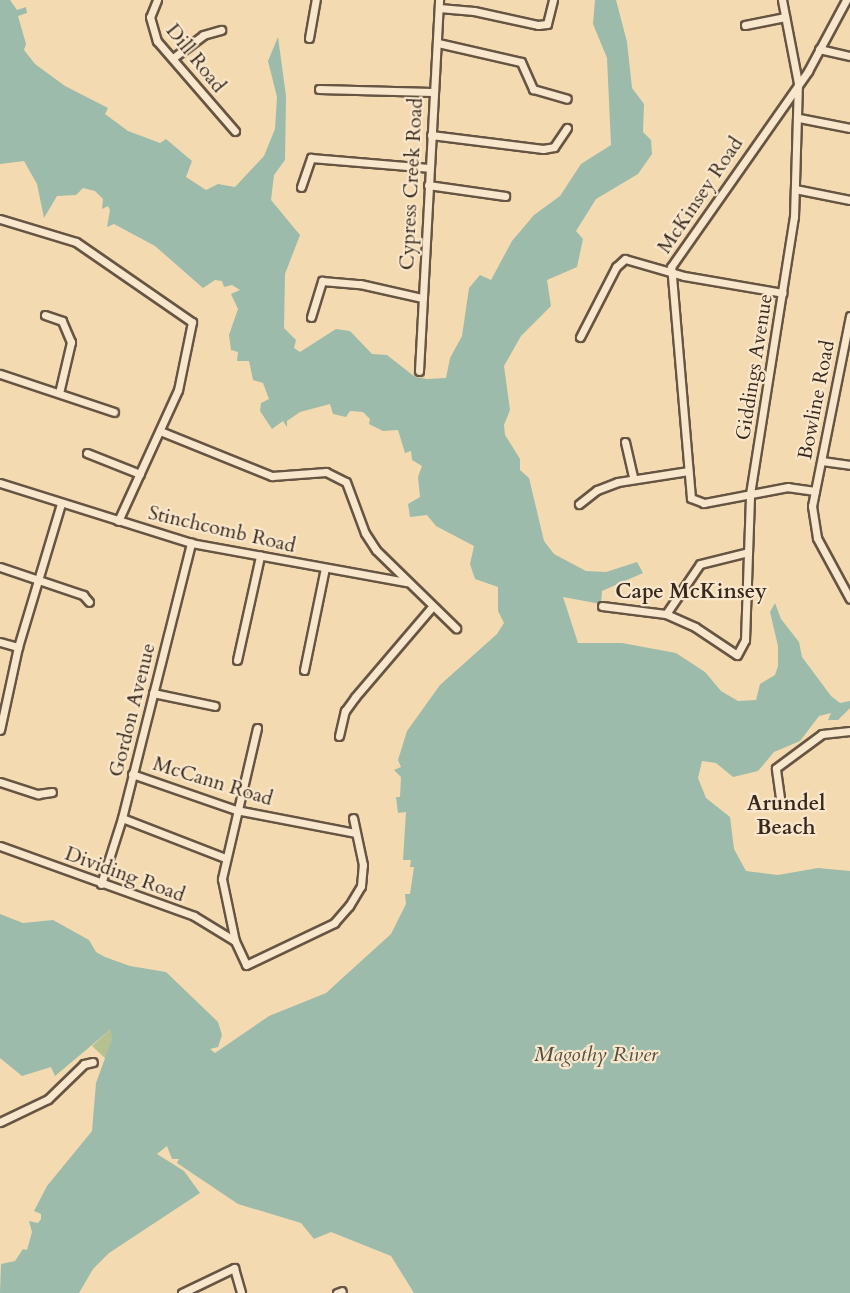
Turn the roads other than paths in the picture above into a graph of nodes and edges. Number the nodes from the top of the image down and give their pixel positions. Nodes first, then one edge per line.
1 (156, 0) edge
2 (316, 0) edge
3 (553, 0) edge
4 (782, 0) edge
5 (846, 0) edge
6 (439, 4) edge
7 (785, 17) junction
8 (745, 25) dead end
9 (221, 30) dead end
10 (309, 38) dead end
11 (438, 43) junction
12 (819, 49) junction
13 (850, 56) edge
14 (173, 58) junction
15 (798, 83) junction
16 (319, 88) dead end
17 (432, 92) junction
18 (567, 99) dead end
19 (799, 118) junction
20 (567, 128) dead end
21 (850, 128) edge
22 (235, 131) dead end
23 (431, 135) junction
24 (429, 168) junction
25 (428, 185) junction
26 (301, 187) dead end
27 (795, 189) junction
28 (505, 196) dead end
29 (850, 200) edge
30 (0, 219) edge
31 (671, 273) junction
32 (783, 293) junction
33 (422, 298) junction
34 (45, 315) dead end
35 (850, 316) edge
36 (311, 317) dead end
37 (580, 337) dead end
38 (419, 371) dead end
39 (0, 374) edge
40 (59, 393) junction
41 (114, 412) dead end
42 (160, 431) junction
43 (625, 442) dead end
44 (87, 453) dead end
45 (822, 461) junction
46 (850, 465) edge
47 (688, 471) junction
48 (140, 474) junction
49 (633, 478) junction
50 (0, 483) edge
51 (815, 491) junction
52 (750, 494) junction
53 (61, 504) junction
54 (579, 504) dead end
55 (118, 521) junction
56 (191, 543) junction
57 (748, 552) junction
58 (260, 556) junction
59 (0, 567) edge
60 (325, 568) junction
61 (38, 580) junction
62 (406, 582) junction
63 (850, 594) edge
64 (89, 602) dead end
65 (602, 606) dead end
66 (432, 607) junction
67 (666, 614) junction
68 (456, 628) dead end
69 (0, 642) edge
70 (18, 647) junction
71 (237, 660) dead end
72 (304, 670) dead end
73 (153, 693) junction
74 (215, 706) dead end
75 (2, 717) edge
76 (257, 728) dead end
77 (0, 730) edge
78 (850, 731) edge
79 (339, 736) dead end
80 (132, 774) junction
81 (0, 782) edge
82 (52, 792) dead end
83 (781, 805) dead end
84 (236, 810) junction
85 (122, 818) junction
86 (353, 818) dead end
87 (356, 833) junction
88 (0, 846) edge
89 (225, 858) junction
90 (101, 884) junction
91 (235, 941) junction
92 (93, 1062) dead end
93 (0, 1122) edge
94 (182, 1293) edge
95 (241, 1293) edge

1 - 14 street, Dill Road
2 - 10 street
3 - 6 street
4 - 7 street
5 - 12 street, McKinsey Road
6 - 11 street, Cypress Creek Road
7 - 8 street
7 - 15 street
9 - 14 street
11 - 17 street, Cypress Creek Road
11 - 18 street
12 - 13 street
12 - 15 street, McKinsey Road
14 - 22 street, Dill Road
15 - 19 street, Giddings Avenue
15 - 31 street, McKinsey Road
16 - 17 street
17 - 23 street, Cypress Creek Road
19 - 21 street
19 - 27 street, Giddings Avenue
20 - 23 street
23 - 24 street, Cypress Creek Road
24 - 25 street, Cypress Creek Road
24 - 26 street
25 - 28 street
25 - 33 street, Cypress Creek Road
27 - 29 street
27 - 32 street, Giddings Avenue
30 - 42 street
31 - 32 street
31 - 37 street
31 - 47 street, McKinsey Road
32 - 52 street, Giddings Avenue
33 - 36 street
33 - 38 street, Cypress Creek Road
34 - 40 street
35 - 45 street, Bowline Road
39 - 40 street
40 - 41 street
42 - 48 street
42 - 62 street
43 - 49 street
44 - 48 street
45 - 46 street
45 - 51 street, Bowline Road
47 - 49 street
47 - 52 street, McKinsey Road
48 - 55 street
49 - 54 street
50 - 53 street, Stinchcomb Road
51 - 52 street
51 - 63 street, Bowline Road
52 - 57 street, Giddings Avenue
53 - 55 street, Stinchcomb Road
53 - 61 street
55 - 56 street, Stinchcomb Road
56 - 58 street, Stinchcomb Road
56 - 73 street, Gordon Avenue
57 - 67 street
57 - 67 street, Giddings Avenue
58 - 60 street, Stinchcomb Road
58 - 71 street
59 - 61 street
60 - 62 street, Stinchcomb Road
60 - 72 street
61 - 64 street
61 - 70 street
62 - 66 street
65 - 67 street
66 - 68 street
66 - 79 street
69 - 70 street
70 - 75 street
73 - 74 street
73 - 80 street, Gordon Avenue
75 - 77 street
76 - 84 street
78 - 83 street
80 - 84 street, McCann Road
80 - 85 street, Gordon Avenue
81 - 82 street
84 - 87 street, McCann Road
84 - 89 street
85 - 89 street
85 - 90 street, Gordon Avenue
86 - 87 street
87 - 91 street
88 - 90 street, Dividing Road
89 - 91 street
90 - 91 street, Dividing Road
92 - 93 street
94 - 95 street

